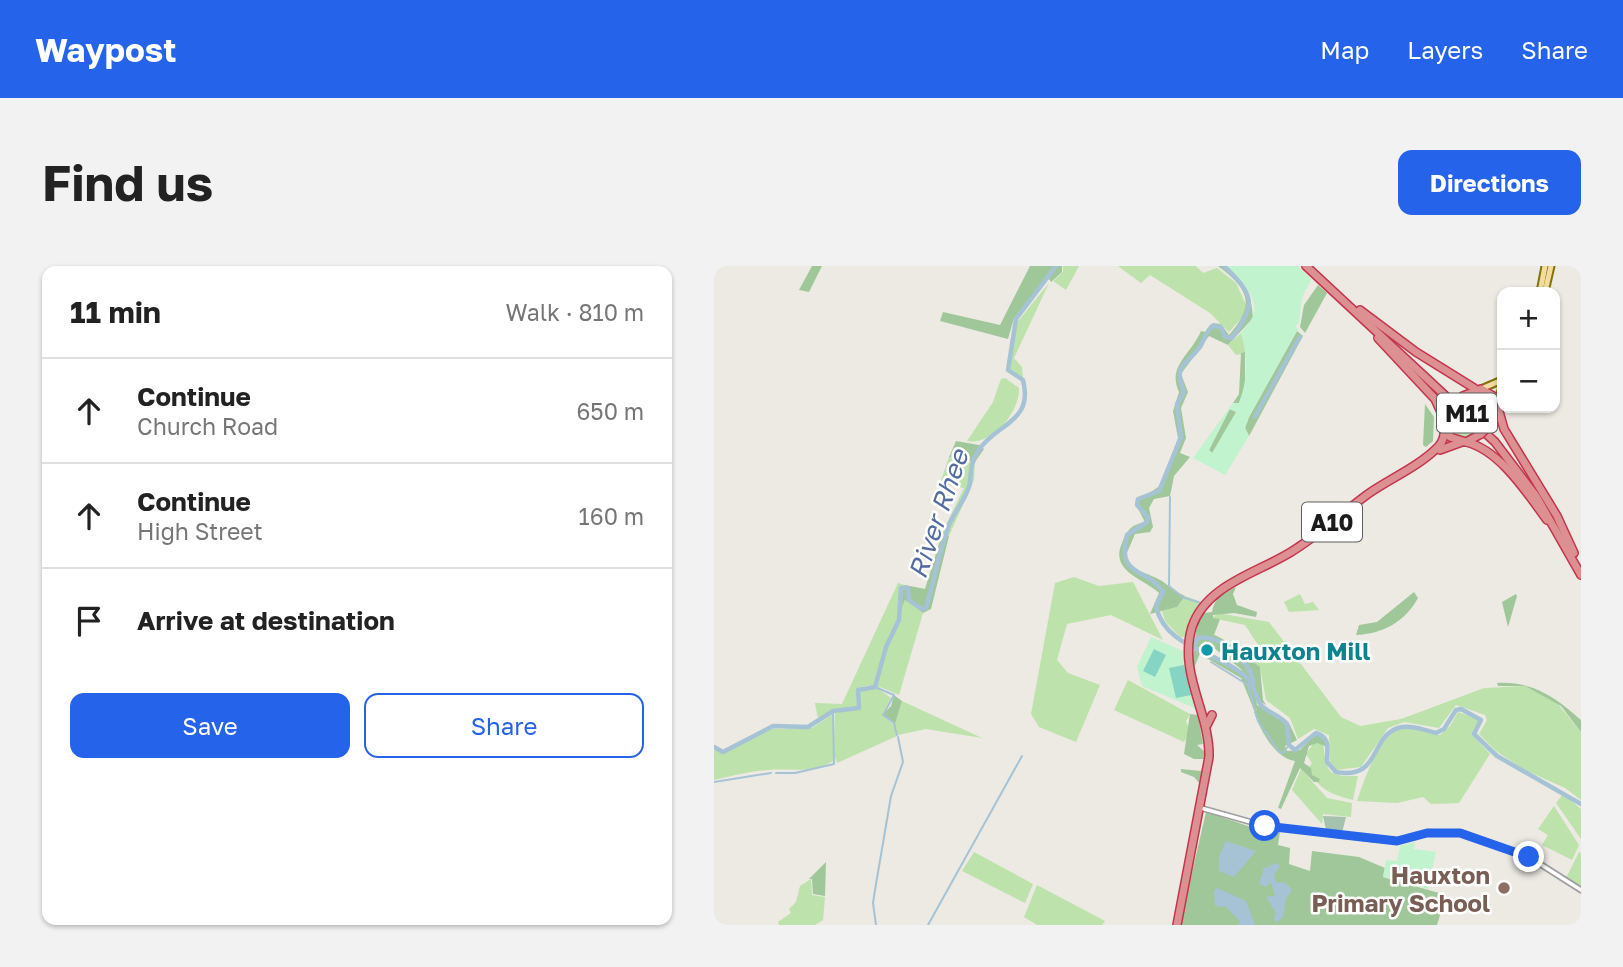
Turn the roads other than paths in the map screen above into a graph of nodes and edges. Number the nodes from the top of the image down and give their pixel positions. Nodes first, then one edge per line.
1 (1306, 266) edge
2 (1312, 266) edge
3 (1549, 266) edge
4 (1544, 287) edge
5 (1344, 301) junction
6 (1360, 310) junction
7 (1497, 382) edge
8 (1478, 389) junction
9 (1497, 400) edge
10 (1498, 413) edge
11 (1499, 413) edge
12 (1445, 424) junction
13 (1464, 442) junction
14 (1395, 478) junction
15 (1566, 546) junction
16 (1574, 554) junction
17 (1581, 567) edge
18 (1581, 575) edge
19 (1212, 715) dead end
20 (1206, 728) junction
21 (1201, 808) junction
22 (1581, 890) edge
23 (1177, 925) edge

1 - 5 highway, M11
2 - 6 highway, M11
3 - 4 main road
5 - 12 highway, M11
5 - 15 highway, M11
6 - 8 highway, M11
6 - 16 highway, M11
7 - 8 main road
8 - 9 highway
8 - 12 highway, bridge
10 - 13 highway, bridge
11 - 16 highway, M11
12 - 13 highway
12 - 14 highway, A10
13 - 14 highway, A10
13 - 15 highway, M11
14 - 20 highway, A10
15 - 18 highway, M11
16 - 17 highway, M11
19 - 20 highway
20 - 21 highway, A10
21 - 22 street
21 - 23 highway, A10

